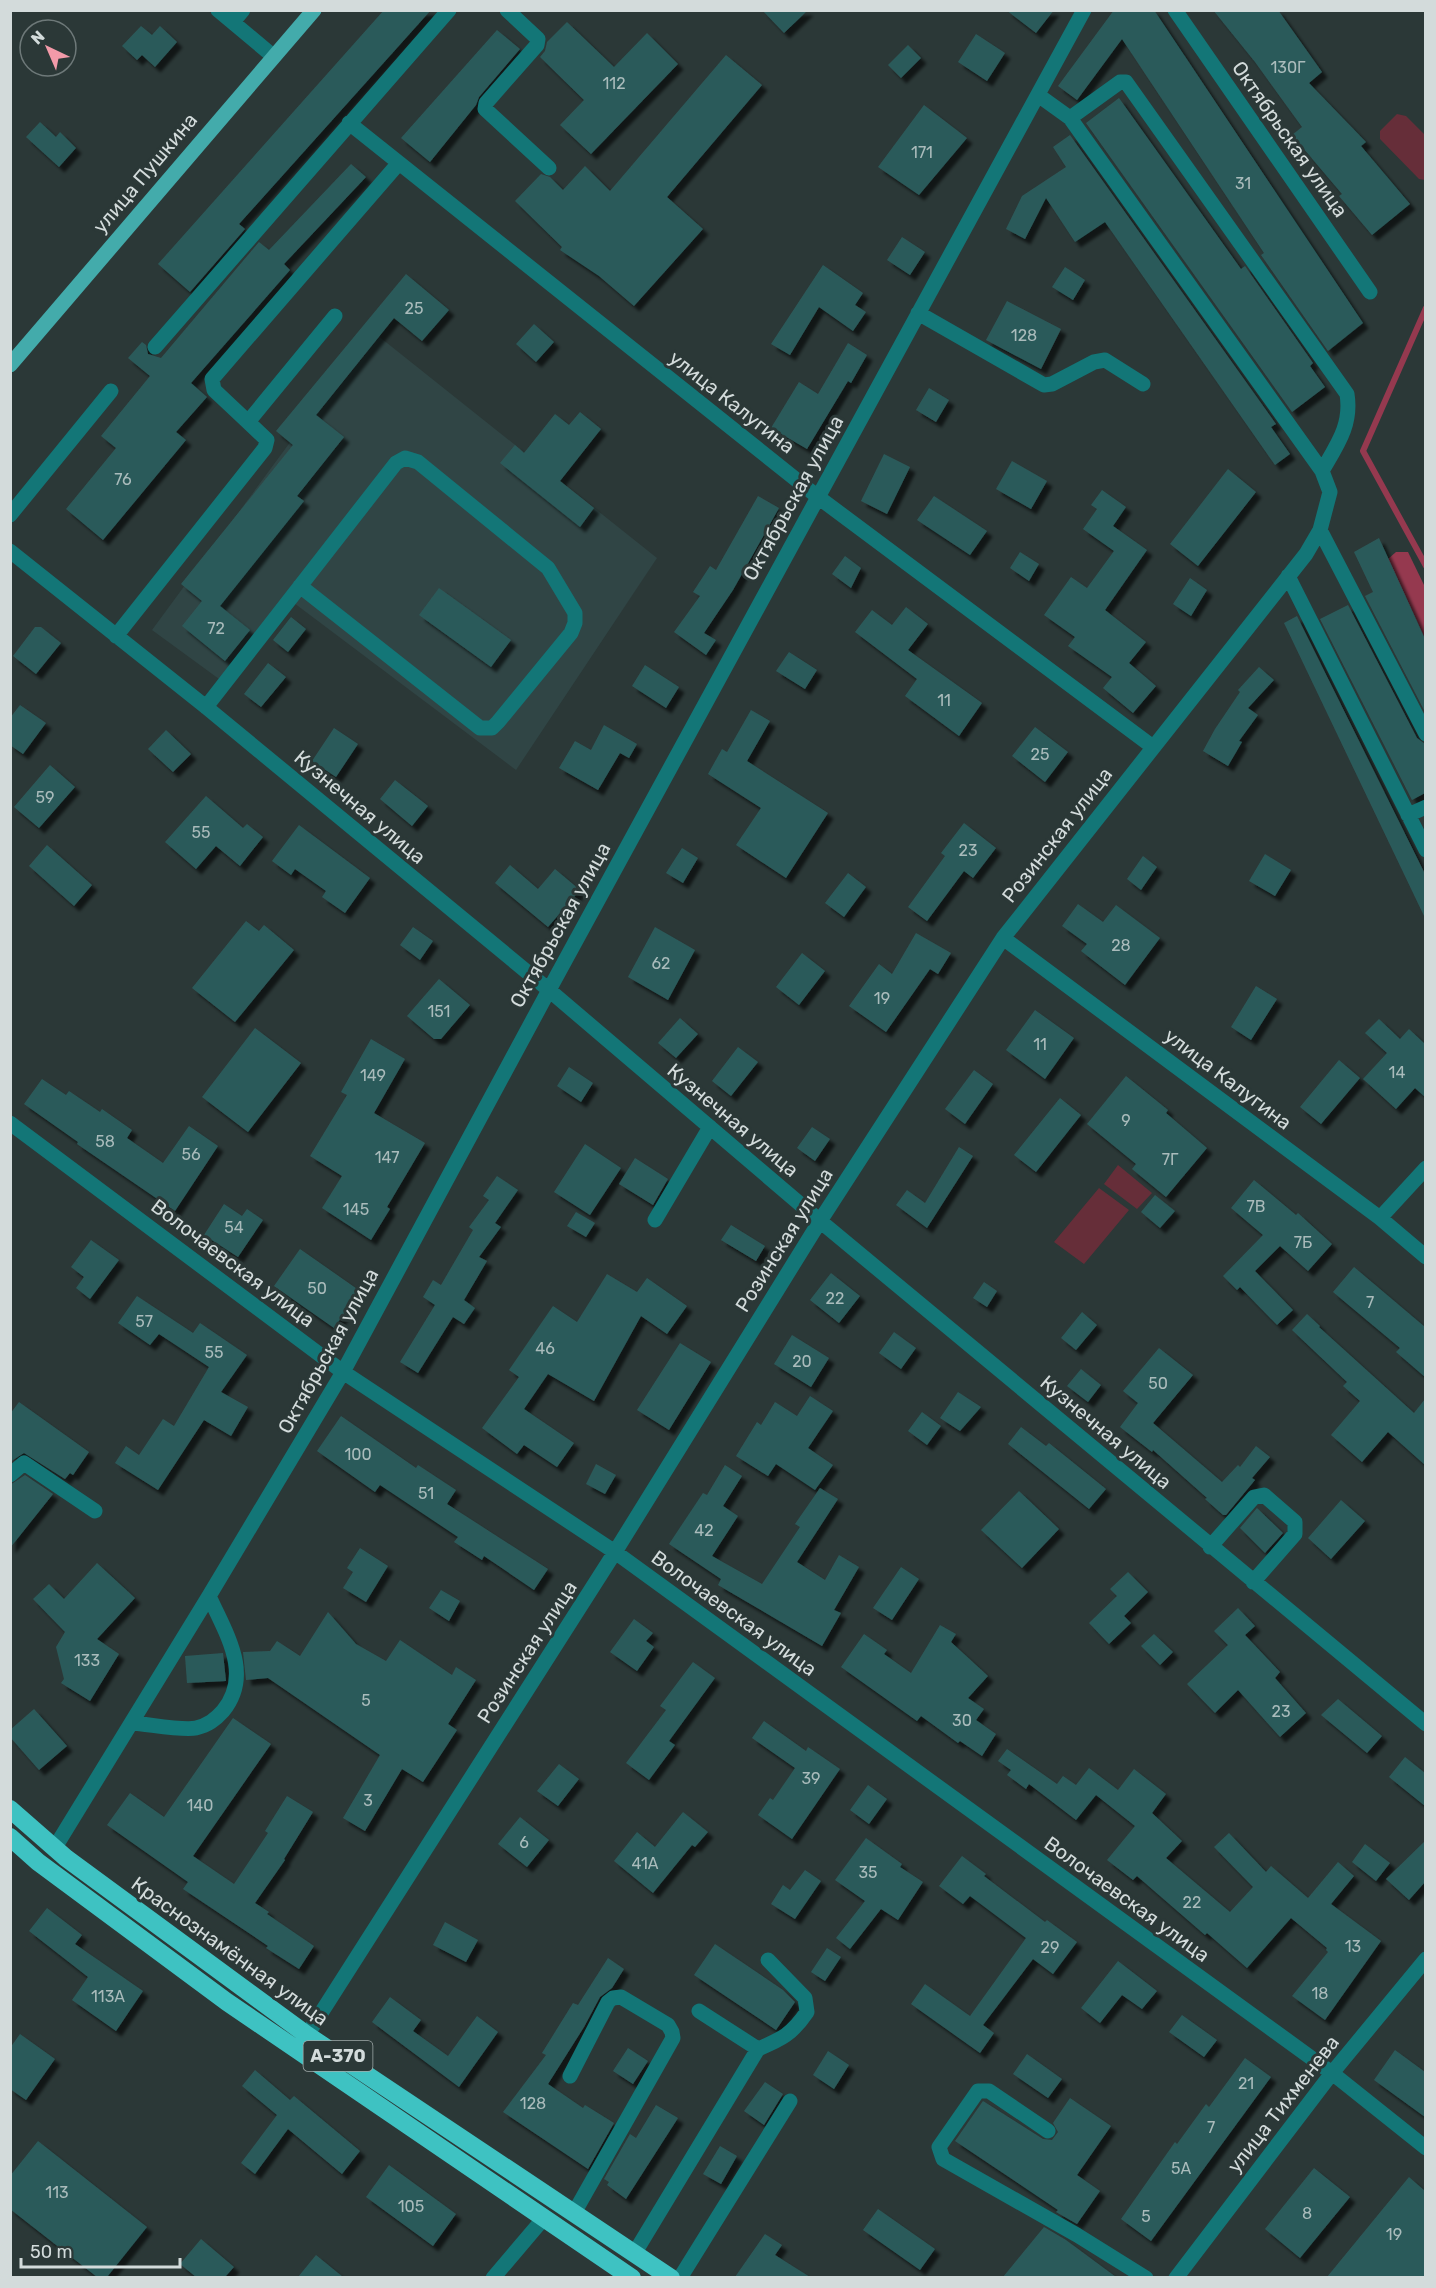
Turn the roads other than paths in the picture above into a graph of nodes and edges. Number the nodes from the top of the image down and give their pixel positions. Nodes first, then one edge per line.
1 (218, 10) edge
2 (314, 10) edge
3 (449, 10) edge
4 (507, 10) edge
5 (1084, 10) edge
6 (1175, 10) edge
7 (238, 16) edge
8 (273, 56) junction
9 (1038, 95) junction
10 (1070, 118) junction
11 (349, 123) junction
12 (398, 164) junction
13 (549, 168) dead end
14 (1370, 292) dead end
15 (918, 313) junction
16 (335, 316) dead end
17 (155, 347) dead end
18 (10, 365) edge
19 (1143, 384) dead end
20 (111, 391) dead end
21 (248, 422) junction
22 (1322, 471) junction
23 (818, 497) junction
24 (10, 515) edge
25 (1320, 531) junction
26 (10, 551) edge
27 (1288, 576) junction
28 (300, 586) junction
29 (116, 636) junction
30 (207, 707) junction
31 (1425, 734) edge
32 (1153, 747) junction
33 (1425, 807) edge
34 (1408, 815) junction
35 (1425, 850) edge
36 (1003, 938) junction
37 (549, 990) junction
38 (10, 1123) edge
39 (710, 1127) junction
40 (1425, 1168) edge
41 (1380, 1218) junction
42 (655, 1220) dead end
43 (820, 1221) junction
44 (1425, 1257) edge
45 (343, 1372) junction
46 (10, 1475) edge
47 (96, 1511) dead end
48 (1210, 1547) junction
49 (615, 1552) junction
50 (1253, 1582) junction
51 (209, 1596) junction
52 (132, 1723) junction
53 (1425, 1724) edge
54 (10, 1809) edge
55 (10, 1837) edge
56 (54, 1849) junction
57 (1425, 1959) edge
58 (768, 1960) dead end
59 (699, 2012) dead end
60 (307, 2035) junction
61 (758, 2049) junction
62 (1332, 2073) junction
63 (570, 2076) dead end
64 (790, 2101) dead end
65 (1047, 2131) dead end
66 (1425, 2148) edge
67 (574, 2212) junction
68 (544, 2218) junction
69 (634, 2254) junction
70 (493, 2277) edge
71 (632, 2277) edge
72 (671, 2277) edge
73 (680, 2277) edge
74 (1146, 2277) edge
75 (1176, 2277) edge

1 - 7 street
2 - 8 main road, улица Пушкина
3 - 11 street
4 - 13 street
5 - 9 street, Октябрьская улица
6 - 14 street, Октябрьская улица
7 - 8 street
8 - 18 main road, улица Пушкина
9 - 10 street
9 - 15 street, Октябрьская улица
10 - 22 street
10 - 22 street
11 - 12 street, улица Калугина
11 - 17 street
12 - 21 street
12 - 23 street, улица Калугина
15 - 19 street
15 - 23 street, Октябрьская улица
16 - 21 street
20 - 24 street
21 - 29 street
22 - 25 street, Розинская улица
23 - 32 street, улица Калугина
23 - 37 street, Октябрьская улица
25 - 27 street, Розинская улица
25 - 31 street
26 - 29 street, Кузнечная улица
27 - 32 street, Розинская улица
27 - 34 street
28 - 28 street
28 - 30 street
29 - 30 street, Кузнечная улица
30 - 37 street, Кузнечная улица
32 - 36 street, Розинская улица
33 - 34 street
34 - 35 street
36 - 41 street, улица Калугина
36 - 43 street, Розинская улица
37 - 39 street, Кузнечная улица
37 - 45 street, Октябрьская улица
38 - 45 street, Волочаевская улица
39 - 42 street
39 - 43 street, Кузнечная улица
40 - 41 street
41 - 44 street, улица Калугина
43 - 48 street, Кузнечная улица
43 - 49 street, Розинская улица
45 - 49 street, Волочаевская улица
45 - 51 street, Октябрьская улица
46 - 47 street
48 - 50 street, Кузнечная улица
48 - 50 street
49 - 60 street, Розинская улица
49 - 62 street, Волочаевская улица
50 - 53 street, Кузнечная улица
51 - 52 street, Октябрьская улица
51 - 52 street
52 - 56 street, Октябрьская улица
54 - 56 highway, Краснознамённая улица / А-370
55 - 68 highway, Краснознамённая улица / А-370
56 - 60 highway, Краснознамённая улица / А-370
57 - 62 street, улица Тихменева
58 - 61 street
59 - 61 street
60 - 67 highway, Краснознамённая улица / А-370
61 - 69 street
62 - 66 street, Волочаевская улица
62 - 75 street, улица Тихменева
63 - 67 street
64 - 73 street
65 - 74 street
67 - 69 highway, Краснознамённая улица / А-370
68 - 70 street
68 - 71 highway, Краснознамённая улица / А-370
69 - 72 highway, Краснознамённая улица / А-370

